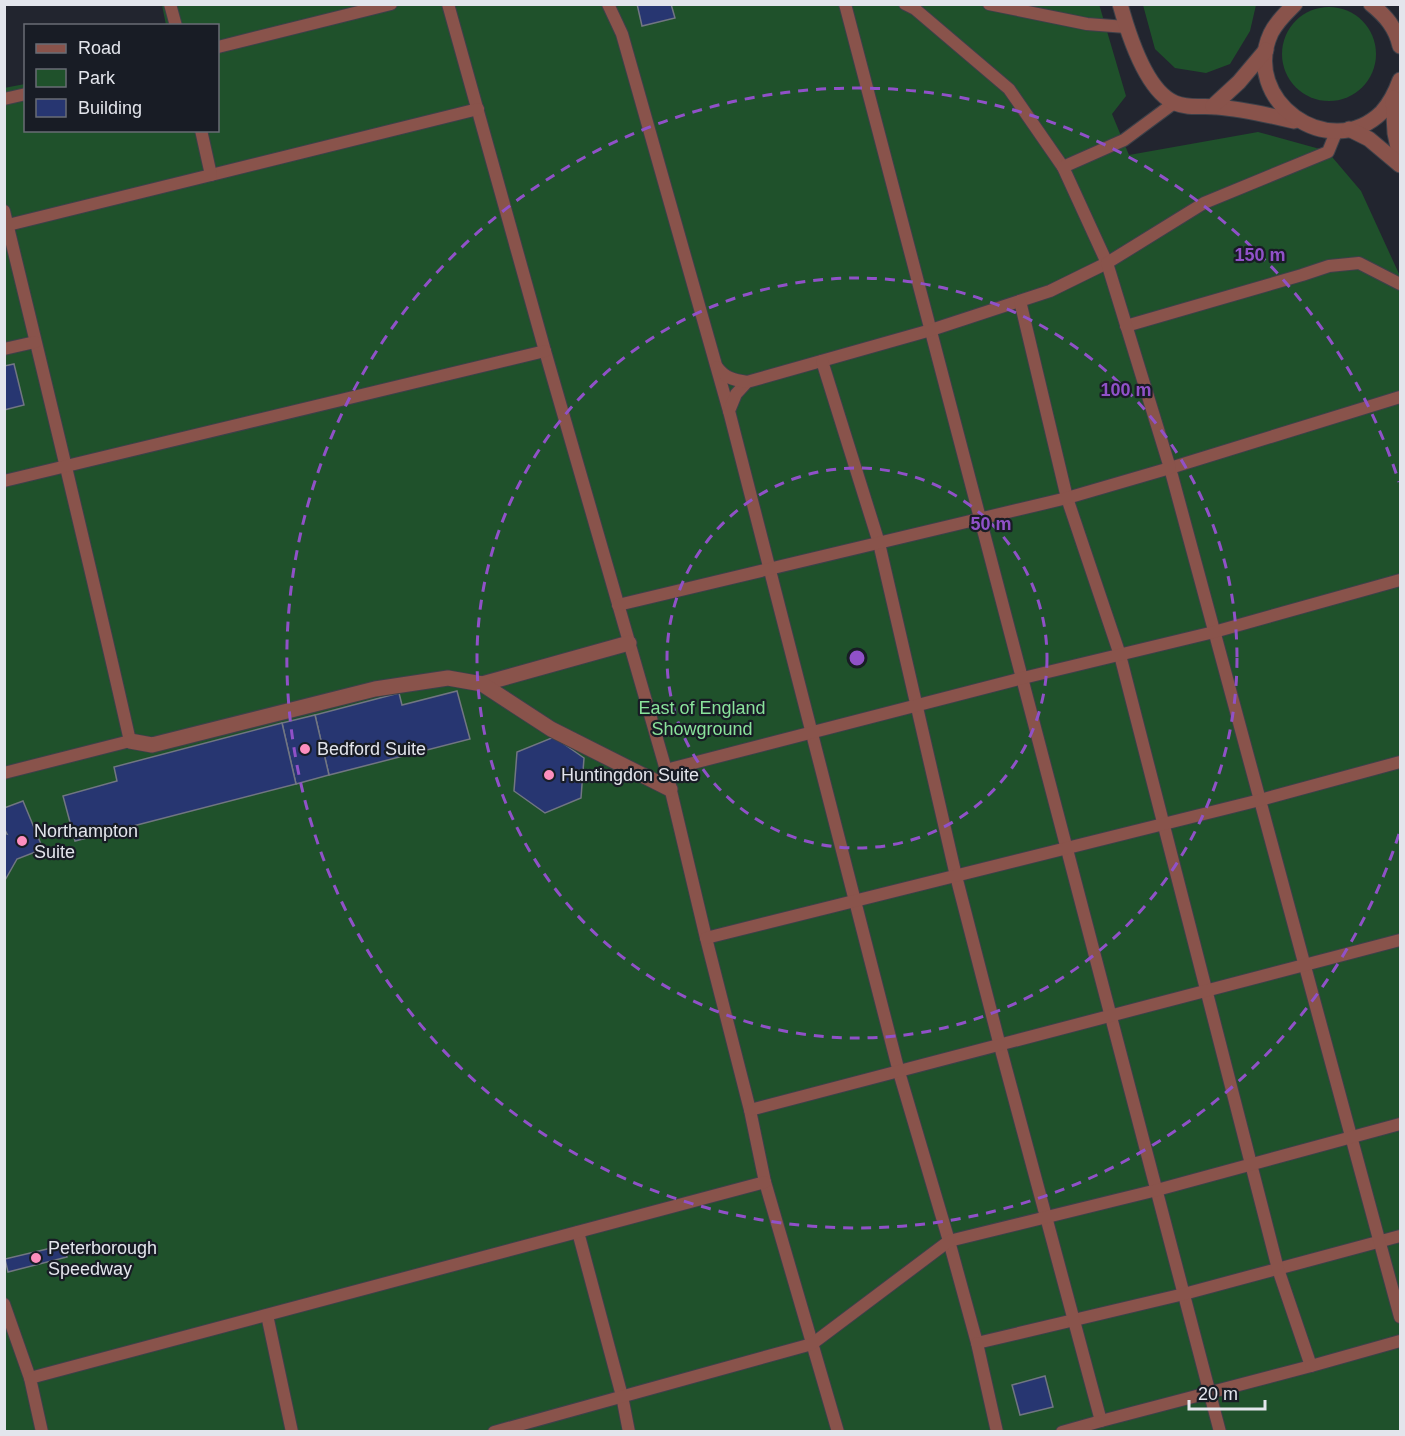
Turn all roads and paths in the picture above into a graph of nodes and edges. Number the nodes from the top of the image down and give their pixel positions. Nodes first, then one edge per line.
1 (170, 4) edge
2 (391, 4) edge
3 (448, 4) edge
4 (608, 4) edge
5 (845, 4) edge
6 (905, 4) edge
7 (989, 4) edge
8 (1120, 4) edge
9 (1295, 4) edge
10 (1371, 4) edge
11 (1280, 11) edge
12 (175, 24) edge
13 (1126, 27) junction
14 (1401, 46) edge
15 (219, 47) edge
16 (1266, 50) junction
17 (1401, 80) edge
18 (24, 94) edge
19 (1393, 98) junction
20 (4, 99) edge
21 (1174, 103) junction
22 (1213, 106) junction
23 (478, 110) junction
24 (1300, 122) junction
25 (1343, 130) junction
26 (201, 132) edge
27 (1401, 157) edge
28 (1401, 165) edge
29 (1063, 167) junction
30 (211, 175) junction
31 (4, 211) edge
32 (8, 225) junction
33 (1107, 263) junction
34 (1401, 284) edge
35 (1020, 301) junction
36 (1126, 326) junction
37 (931, 330) junction
38 (35, 342) junction
39 (4, 349) edge
40 (545, 351) junction
41 (822, 361) junction
42 (716, 366) junction
43 (747, 382) junction
44 (1401, 397) edge
45 (729, 411) junction
46 (67, 466) junction
47 (1170, 468) junction
48 (4, 481) edge
49 (1067, 498) junction
50 (981, 518) junction
51 (879, 543) junction
52 (769, 569) junction
53 (1401, 580) edge
54 (618, 605) junction
55 (1214, 632) junction
56 (629, 643) junction
57 (1120, 655) junction
58 (1023, 678) junction
59 (482, 684) junction
60 (918, 705) junction
61 (812, 732) junction
62 (130, 741) junction
63 (1401, 762) edge
64 (666, 770) junction
65 (4, 773) edge
66 (670, 789) junction
67 (1260, 800) junction
68 (1163, 824) junction
69 (1067, 848) junction
70 (956, 876) junction
71 (855, 901) junction
72 (706, 938) junction
73 (1401, 940) edge
74 (1305, 965) junction
75 (1206, 992) junction
76 (1111, 1017) junction
77 (1000, 1046) junction
78 (899, 1072) junction
79 (750, 1110) junction
80 (1401, 1124) edge
81 (1352, 1137) junction
82 (1251, 1165) junction
83 (765, 1182) junction
84 (1157, 1190) junction
85 (1047, 1217) junction
86 (578, 1232) junction
87 (1401, 1236) edge
88 (950, 1241) junction
89 (1380, 1241) junction
90 (1278, 1269) junction
91 (1184, 1294) junction
92 (4, 1304) edge
93 (267, 1315) junction
94 (1401, 1317) edge
95 (1075, 1320) junction
96 (1401, 1341) edge
97 (977, 1343) junction
98 (812, 1344) junction
99 (1311, 1366) junction
100 (30, 1378) junction
101 (1210, 1394) junction
102 (622, 1396) junction
103 (1101, 1421) junction
104 (42, 1431) edge
105 (292, 1431) edge
106 (494, 1431) edge
107 (629, 1431) edge
108 (838, 1431) edge
109 (997, 1431) edge
110 (1062, 1431) edge
111 (1220, 1431) edge

1 - 12 lane
2 - 15 lane
3 - 23 lane
4 - 42 lane
5 - 37 lane
6 - 29 lane
7 - 13 lane
8 - 13 street
9 - 11 street
10 - 14 street
11 - 16 street
13 - 21 street
16 - 22 street
16 - 24 street
17 - 19 street
18 - 20 lane
19 - 25 street
19 - 27 street
21 - 22 street
21 - 29 lane
22 - 24 street
23 - 30 lane
23 - 40 lane
24 - 25 street
25 - 28 street
25 - 33 lane
26 - 30 lane
29 - 33 lane
30 - 32 lane
31 - 32 lane
32 - 38 lane
33 - 35 lane
33 - 36 lane
34 - 36 lane
35 - 37 lane
35 - 49 lane
36 - 47 lane
37 - 41 lane
37 - 50 lane
38 - 39 lane
38 - 46 lane
40 - 46 lane
40 - 54 lane
41 - 43 lane
41 - 51 lane
42 - 43 lane
42 - 45 lane
43 - 45 lane
44 - 47 lane
45 - 52 lane
46 - 48 lane
46 - 62 lane
47 - 49 lane
47 - 55 lane
49 - 50 lane
49 - 57 lane
50 - 51 lane
50 - 58 lane
51 - 52 lane
51 - 60 lane
52 - 54 lane
52 - 61 lane
53 - 55 lane
54 - 56 lane
55 - 57 lane
55 - 67 lane
56 - 59 street
56 - 64 lane
57 - 58 lane
57 - 68 lane
58 - 60 lane
58 - 69 lane
59 - 62 street
59 - 66 street
60 - 61 lane
60 - 70 lane
61 - 64 lane
61 - 71 lane
62 - 65 lane
63 - 67 lane
64 - 66 lane
66 - 72 lane
67 - 68 lane
67 - 74 lane
68 - 69 lane
68 - 75 lane
69 - 70 lane
69 - 76 lane
70 - 71 lane
70 - 77 lane
71 - 72 lane
71 - 78 lane
72 - 79 lane
73 - 74 lane
74 - 75 lane
74 - 81 lane
75 - 76 lane
75 - 82 lane
76 - 77 lane
76 - 84 lane
77 - 78 lane
77 - 85 lane
78 - 79 lane
78 - 88 lane
79 - 83 lane
80 - 81 lane
81 - 82 lane
81 - 89 lane
82 - 84 lane
82 - 90 lane
83 - 86 lane
83 - 98 lane
84 - 85 lane
84 - 91 lane
85 - 88 lane
85 - 95 lane
86 - 93 lane
86 - 102 lane
87 - 89 lane
88 - 97 lane
88 - 98 lane
89 - 90 lane
89 - 94 lane
90 - 91 lane
90 - 99 lane
91 - 95 lane
91 - 101 lane
92 - 100 lane
93 - 100 lane
93 - 105 lane
95 - 97 lane
95 - 103 lane
96 - 99 lane
97 - 109 lane
98 - 102 lane
98 - 108 lane
99 - 101 lane
100 - 104 lane
101 - 103 lane
101 - 111 lane
102 - 106 lane
102 - 107 lane
103 - 110 lane

